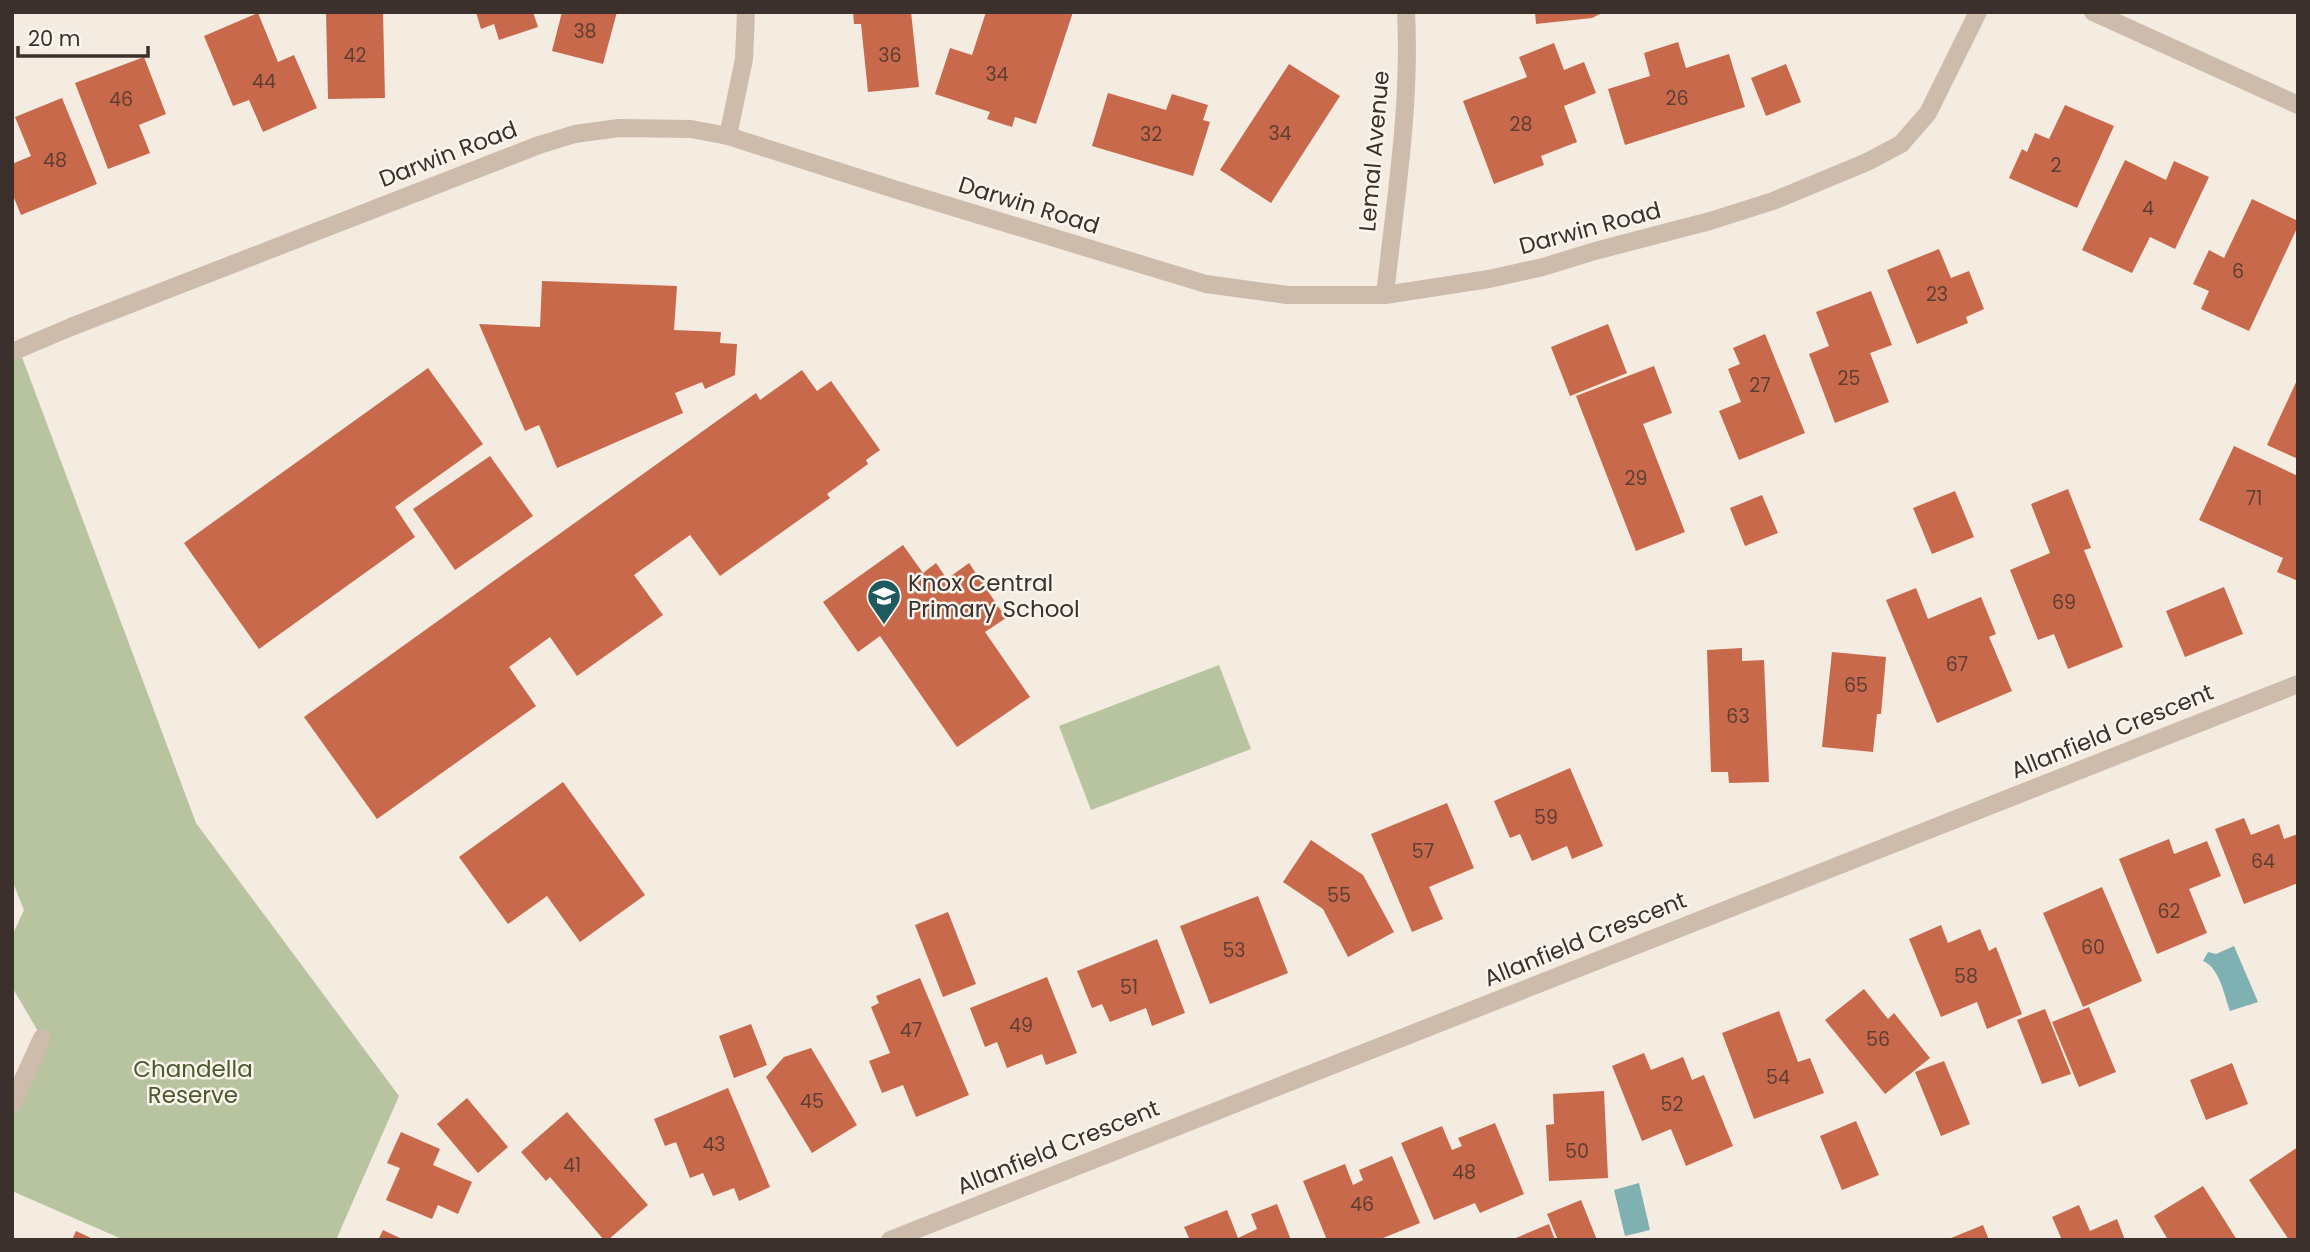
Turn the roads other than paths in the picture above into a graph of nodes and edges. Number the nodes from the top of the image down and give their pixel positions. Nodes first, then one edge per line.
1 (746, 12) edge
2 (1406, 12) edge
3 (1978, 12) edge
4 (2093, 12) edge
5 (2298, 106) edge
6 (728, 136) junction
7 (1385, 295) junction
8 (12, 352) edge
9 (2298, 684) edge
10 (42, 1038) dead end
11 (12, 1104) edge
12 (890, 1240) edge

1 - 6 street
2 - 7 street, Lemal Avenue
3 - 7 street, Darwin Road
4 - 5 street
6 - 7 street, Darwin Road
6 - 8 street, Darwin Road
9 - 12 street, Allanfield Crescent
10 - 11 street

